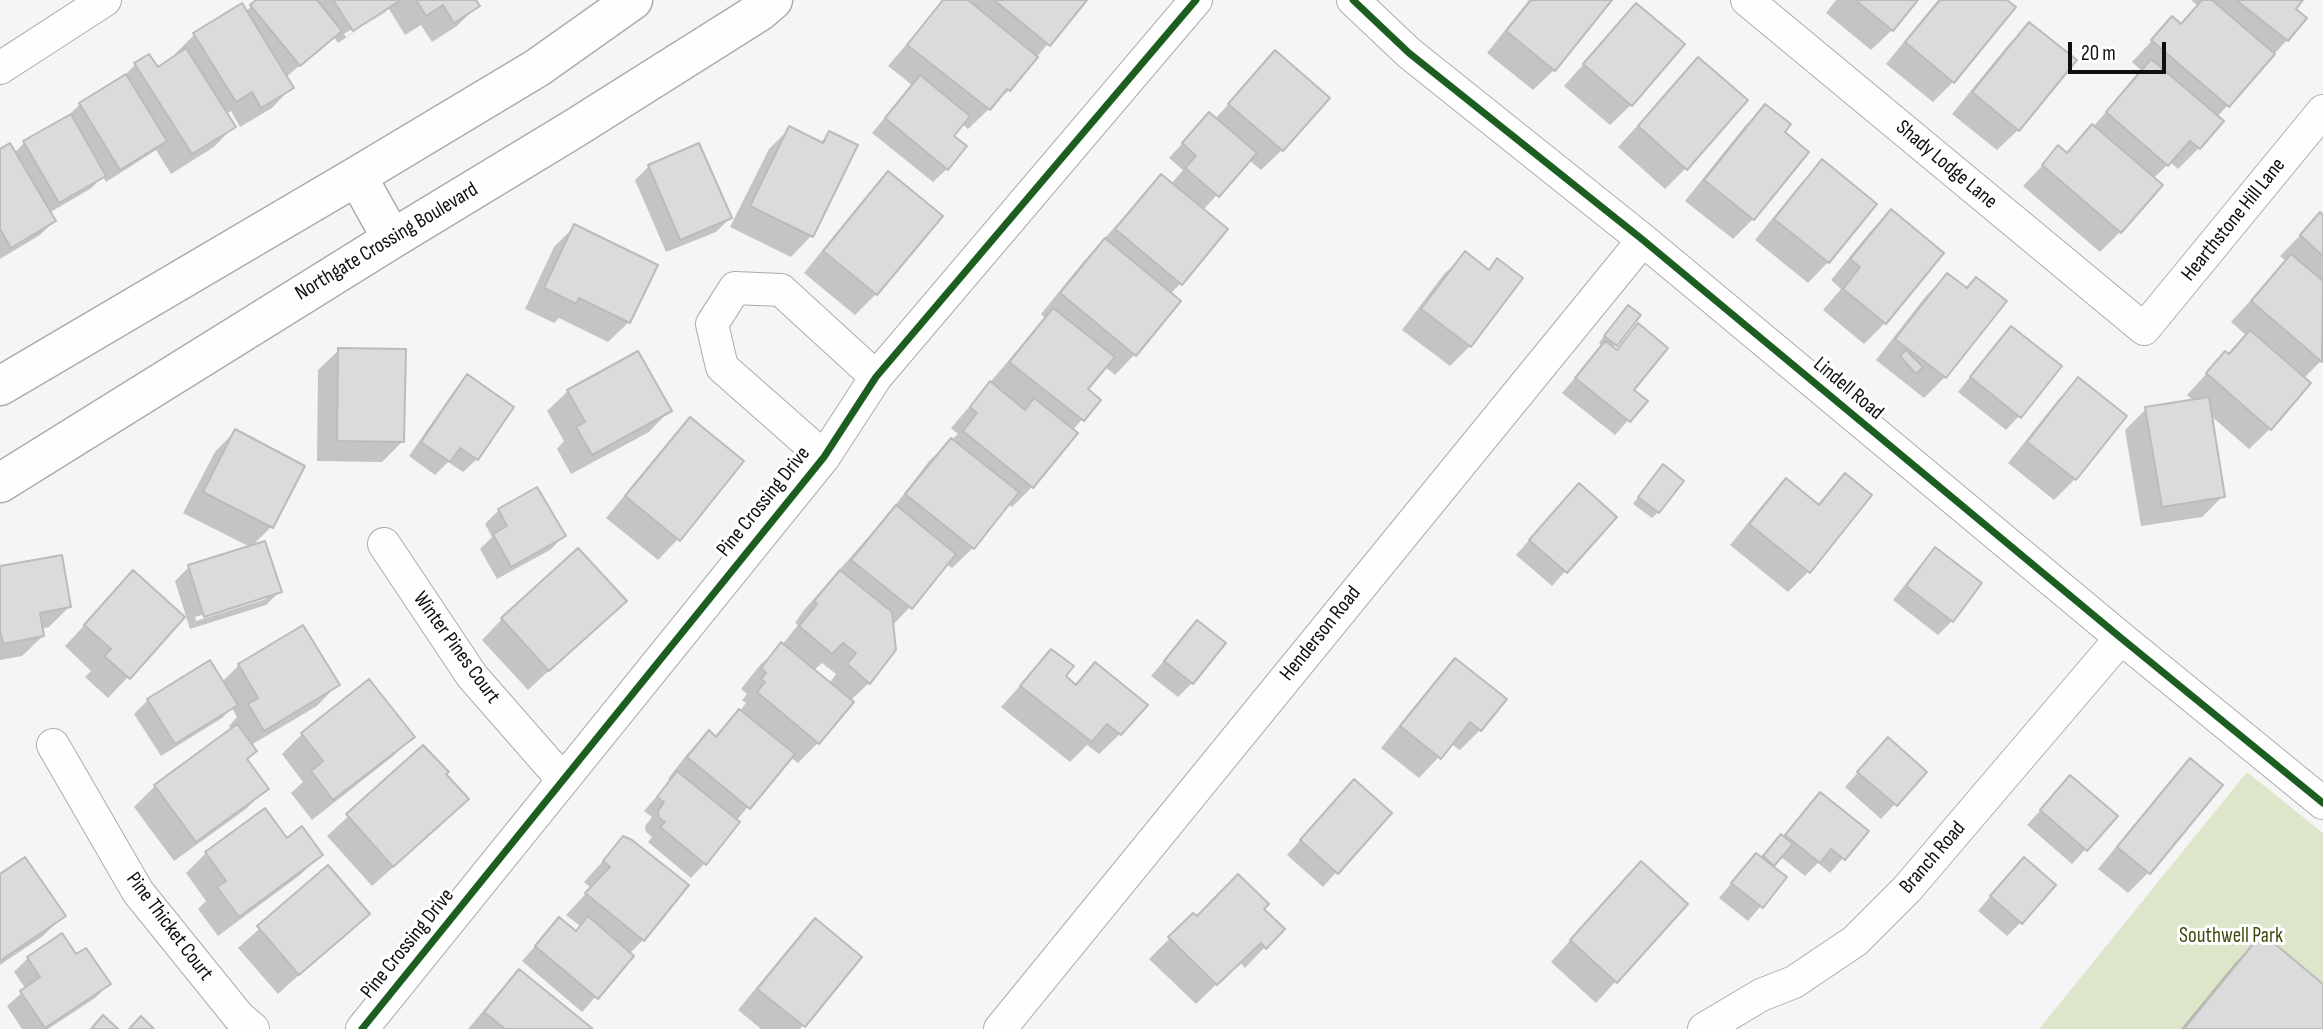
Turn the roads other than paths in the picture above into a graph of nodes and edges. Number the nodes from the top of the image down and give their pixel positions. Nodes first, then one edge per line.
1 (104, 0) edge
2 (633, 0) edge
3 (773, 0) edge
4 (1196, 0) edge
5 (1353, 0) edge
6 (1747, 0) edge
7 (0, 68) edge
8 (2323, 111) edge
9 (358, 176) junction
10 (392, 239) junction
11 (1643, 240) junction
12 (2144, 329) joint
13 (876, 377) junction
14 (0, 386) edge
15 (824, 457) junction
16 (0, 483) edge
17 (384, 544) dead end
18 (2121, 638) junction
19 (53, 746) dead end
20 (562, 780) junction
21 (2323, 803) edge
22 (253, 1029) edge
23 (362, 1029) edge
24 (1000, 1029) edge
25 (1704, 1029) edge

1 - 7 street
2 - 9 main road
3 - 10 main road, Northgate Crossing Boulevard
4 - 13 street, Pine Crossing Drive
5 - 11 street, Lindell Road
6 - 12 street, Shady Lodge Lane
8 - 12 street, Hearthstone Hill Lane
9 - 10 main road
9 - 14 main road
10 - 16 main road, Northgate Crossing Boulevard
11 - 18 street, Lindell Road
11 - 24 street, Henderson Road
13 - 15 street, Pine Crossing Drive
13 - 15 street
15 - 20 street, Pine Crossing Drive
17 - 20 street, Winter Pines Court
18 - 21 street, Lindell Road
18 - 25 street, Branch Road
19 - 22 street, Pine Thicket Court
20 - 23 street, Pine Crossing Drive

